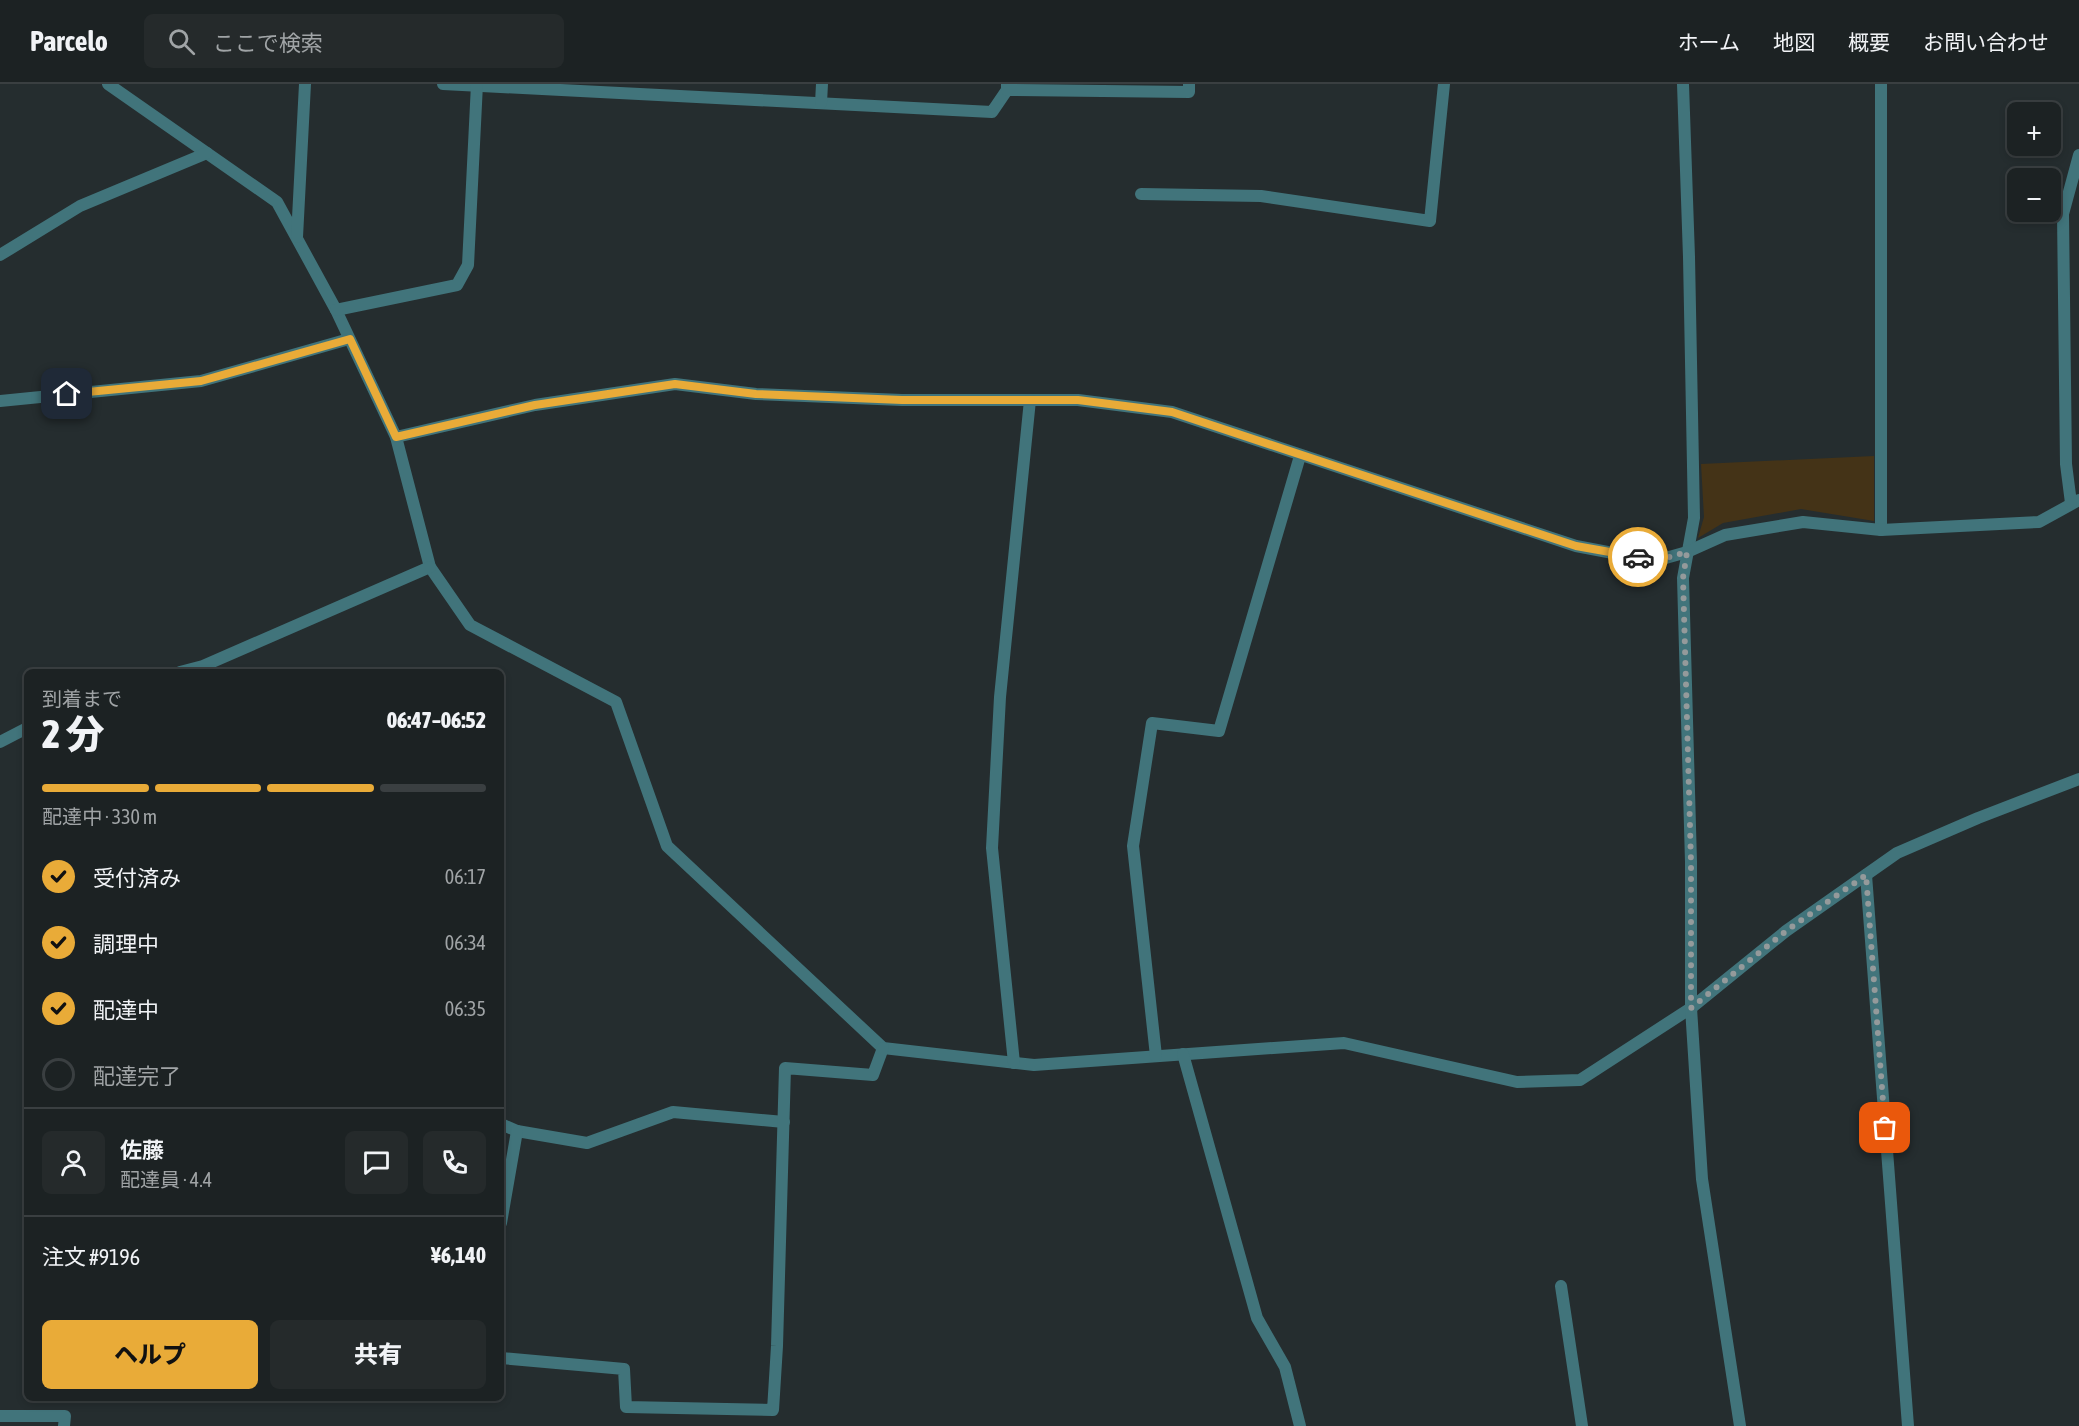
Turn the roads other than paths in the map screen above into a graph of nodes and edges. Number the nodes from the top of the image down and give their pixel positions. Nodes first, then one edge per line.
1 (108, 84) edge
2 (305, 84) edge
3 (443, 84) edge
4 (822, 84) edge
5 (1189, 84) edge
6 (1444, 84) edge
7 (1683, 84) edge
8 (1881, 84) edge
9 (477, 85) edge
10 (1007, 87) edge
11 (650, 89) edge
12 (821, 103) junction
13 (207, 153) junction
14 (2079, 155) edge
15 (1141, 194) dead end
16 (297, 238) junction
17 (0, 255) edge
18 (336, 310) junction
19 (350, 339) junction
20 (1030, 400) junction
21 (0, 401) edge
22 (396, 437) junction
23 (1300, 456) junction
24 (2075, 501) edge
25 (1881, 530) junction
26 (1687, 552) junction
27 (430, 567) junction
28 (192, 669) edge
29 (24, 730) edge
30 (0, 742) edge
31 (2079, 779) edge
32 (1866, 875) junction
33 (1691, 1008) junction
34 (883, 1048) junction
35 (1183, 1054) junction
36 (1156, 1056) junction
37 (1014, 1063) junction
38 (784, 1122) junction
39 (504, 1125) edge
40 (517, 1131) junction
41 (504, 1206) edge
42 (1561, 1286) dead end
43 (504, 1358) edge
44 (0, 1416) edge
45 (64, 1426) edge
46 (1300, 1426) edge
47 (1582, 1426) edge
48 (1740, 1426) edge
49 (1908, 1426) edge

1 - 13 street
2 - 16 street
3 - 9 street
4 - 12 street
5 - 10 street
6 - 15 street
7 - 26 street
8 - 25 street
9 - 11 street
9 - 18 street
10 - 12 street
11 - 12 street
13 - 16 street
13 - 17 street
14 - 24 street
16 - 18 street
18 - 19 street
19 - 21 street
19 - 22 street
20 - 22 street
20 - 23 street
20 - 37 street
22 - 27 street
23 - 26 street
23 - 36 street
24 - 25 street
25 - 26 street
26 - 33 street
27 - 28 street
27 - 34 street
29 - 30 street
31 - 32 street
32 - 33 street
32 - 49 street
33 - 35 street
33 - 48 street
34 - 37 street
34 - 38 street
35 - 36 street
35 - 46 street
36 - 37 street
38 - 40 street
38 - 43 street
39 - 40 street
40 - 41 street
42 - 47 street
44 - 45 street

